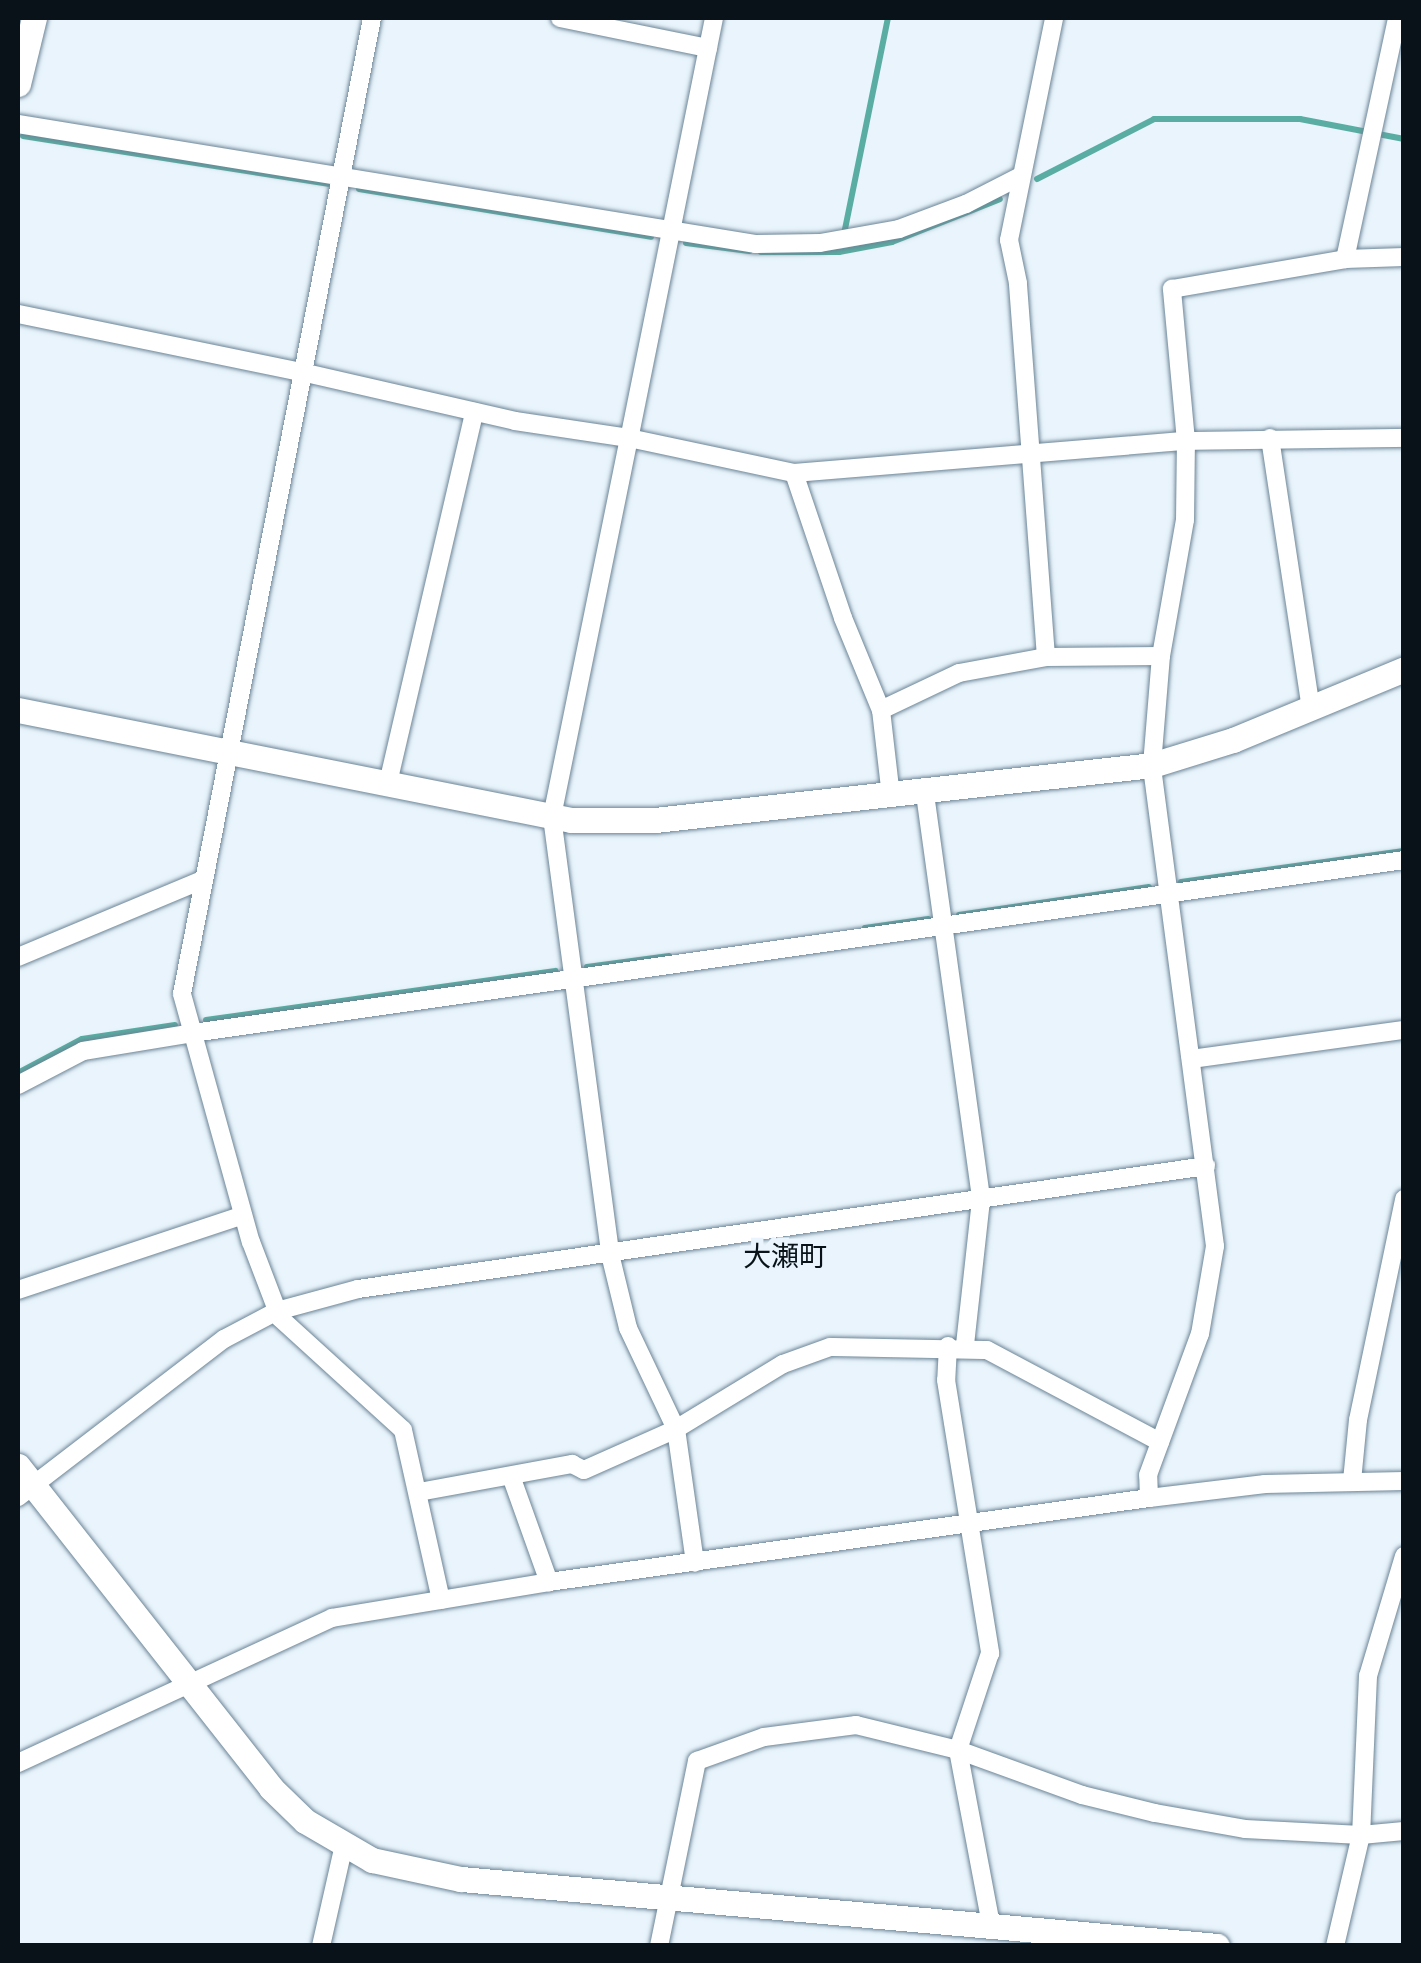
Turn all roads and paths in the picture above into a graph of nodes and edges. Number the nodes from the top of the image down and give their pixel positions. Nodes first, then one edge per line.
1 (34, 18) edge
2 (372, 18) edge
3 (560, 18) edge
4 (714, 18) edge
5 (1054, 18) edge
6 (1397, 18) edge
7 (708, 48) junction
8 (18, 84) edge
9 (18, 124) edge
10 (342, 176) junction
11 (1022, 176) junction
12 (671, 230) junction
13 (1404, 257) edge
14 (1345, 259) junction
15 (18, 314) edge
16 (306, 372) junction
17 (474, 412) junction
18 (629, 438) junction
19 (1270, 438) junction
20 (1404, 438) edge
21 (1186, 441) junction
22 (1031, 452) junction
23 (794, 473) junction
24 (1161, 656) junction
25 (1046, 657) junction
26 (1404, 668) edge
27 (1311, 709) junction
28 (18, 710) edge
29 (881, 710) junction
30 (228, 753) junction
31 (1152, 765) junction
32 (388, 784) junction
33 (925, 794) junction
34 (890, 797) junction
35 (552, 817) junction
36 (1404, 860) edge
37 (202, 880) junction
38 (1166, 891) junction
39 (946, 925) junction
40 (18, 957) edge
41 (572, 978) junction
42 (1404, 1030) edge
43 (193, 1033) junction
44 (1191, 1059) junction
45 (18, 1085) edge
46 (1206, 1166) junction
47 (1404, 1199) edge
48 (981, 1200) junction
49 (243, 1215) junction
50 (610, 1254) junction
51 (1396, 1289) edge
52 (18, 1290) edge
53 (277, 1311) junction
54 (957, 1346) junction
55 (676, 1429) junction
56 (1160, 1442) junction
57 (511, 1476) junction
58 (1352, 1481) junction
59 (22, 1482) edge
60 (1404, 1482) edge
61 (419, 1492) junction
62 (1150, 1498) junction
63 (972, 1523) junction
64 (1404, 1556) edge
65 (695, 1564) junction
66 (549, 1582) junction
67 (441, 1600) junction
68 (187, 1684) junction
69 (958, 1750) junction
70 (19, 1767) edge
71 (1404, 1831) edge
72 (1361, 1835) junction
73 (344, 1845) junction
74 (669, 1898) junction
75 (998, 1932) edge
76 (321, 1946) edge
77 (659, 1946) edge
78 (1218, 1946) edge
79 (1335, 1946) edge

1 - 8 street
2 - 10 street
3 - 7 street
4 - 7 street
5 - 11 street
6 - 14 street
7 - 12 street
9 - 10 street
10 - 12 street
10 - 16 street
11 - 12 street
11 - 22 street
12 - 18 street
13 - 14 street
14 - 21 street
15 - 16 street
16 - 17 street
16 - 30 street
17 - 18 street
17 - 32 street
18 - 23 street
18 - 35 street
19 - 20 street
19 - 21 street
19 - 27 street
21 - 22 street
21 - 24 street
22 - 23 street
22 - 25 street
23 - 29 street
24 - 25 street
24 - 31 street
25 - 29 street
26 - 27 street
27 - 31 street
28 - 30 street
29 - 34 street
30 - 32 street
30 - 37 street
31 - 33 street
31 - 38 street
32 - 35 street
33 - 34 street
33 - 39 street
34 - 35 street
35 - 41 street
36 - 38 street
37 - 40 street
37 - 43 street
38 - 39 street
38 - 44 street
39 - 41 street
39 - 48 street
41 - 43 street
41 - 50 street
42 - 44 street
43 - 45 street
43 - 49 street
44 - 46 street
46 - 48 street
46 - 56 street
47 - 51 street
48 - 50 street
48 - 54 street
49 - 52 street
49 - 53 street
50 - 53 street
50 - 55 street
51 - 58 street
53 - 59 street
53 - 61 street
54 - 55 street
54 - 56 street
54 - 63 street
55 - 57 street
55 - 65 street
56 - 62 street
57 - 61 street
57 - 66 street
58 - 60 street
58 - 62 street
59 - 68 street
61 - 67 street
62 - 63 street
63 - 65 street
63 - 69 street
64 - 72 street
65 - 66 street
66 - 67 street
67 - 68 street
68 - 70 street
68 - 73 street
69 - 72 street
69 - 74 street
69 - 75 street
71 - 72 street
72 - 79 street
73 - 74 street
73 - 76 street
74 - 75 street
74 - 77 street
75 - 78 street

